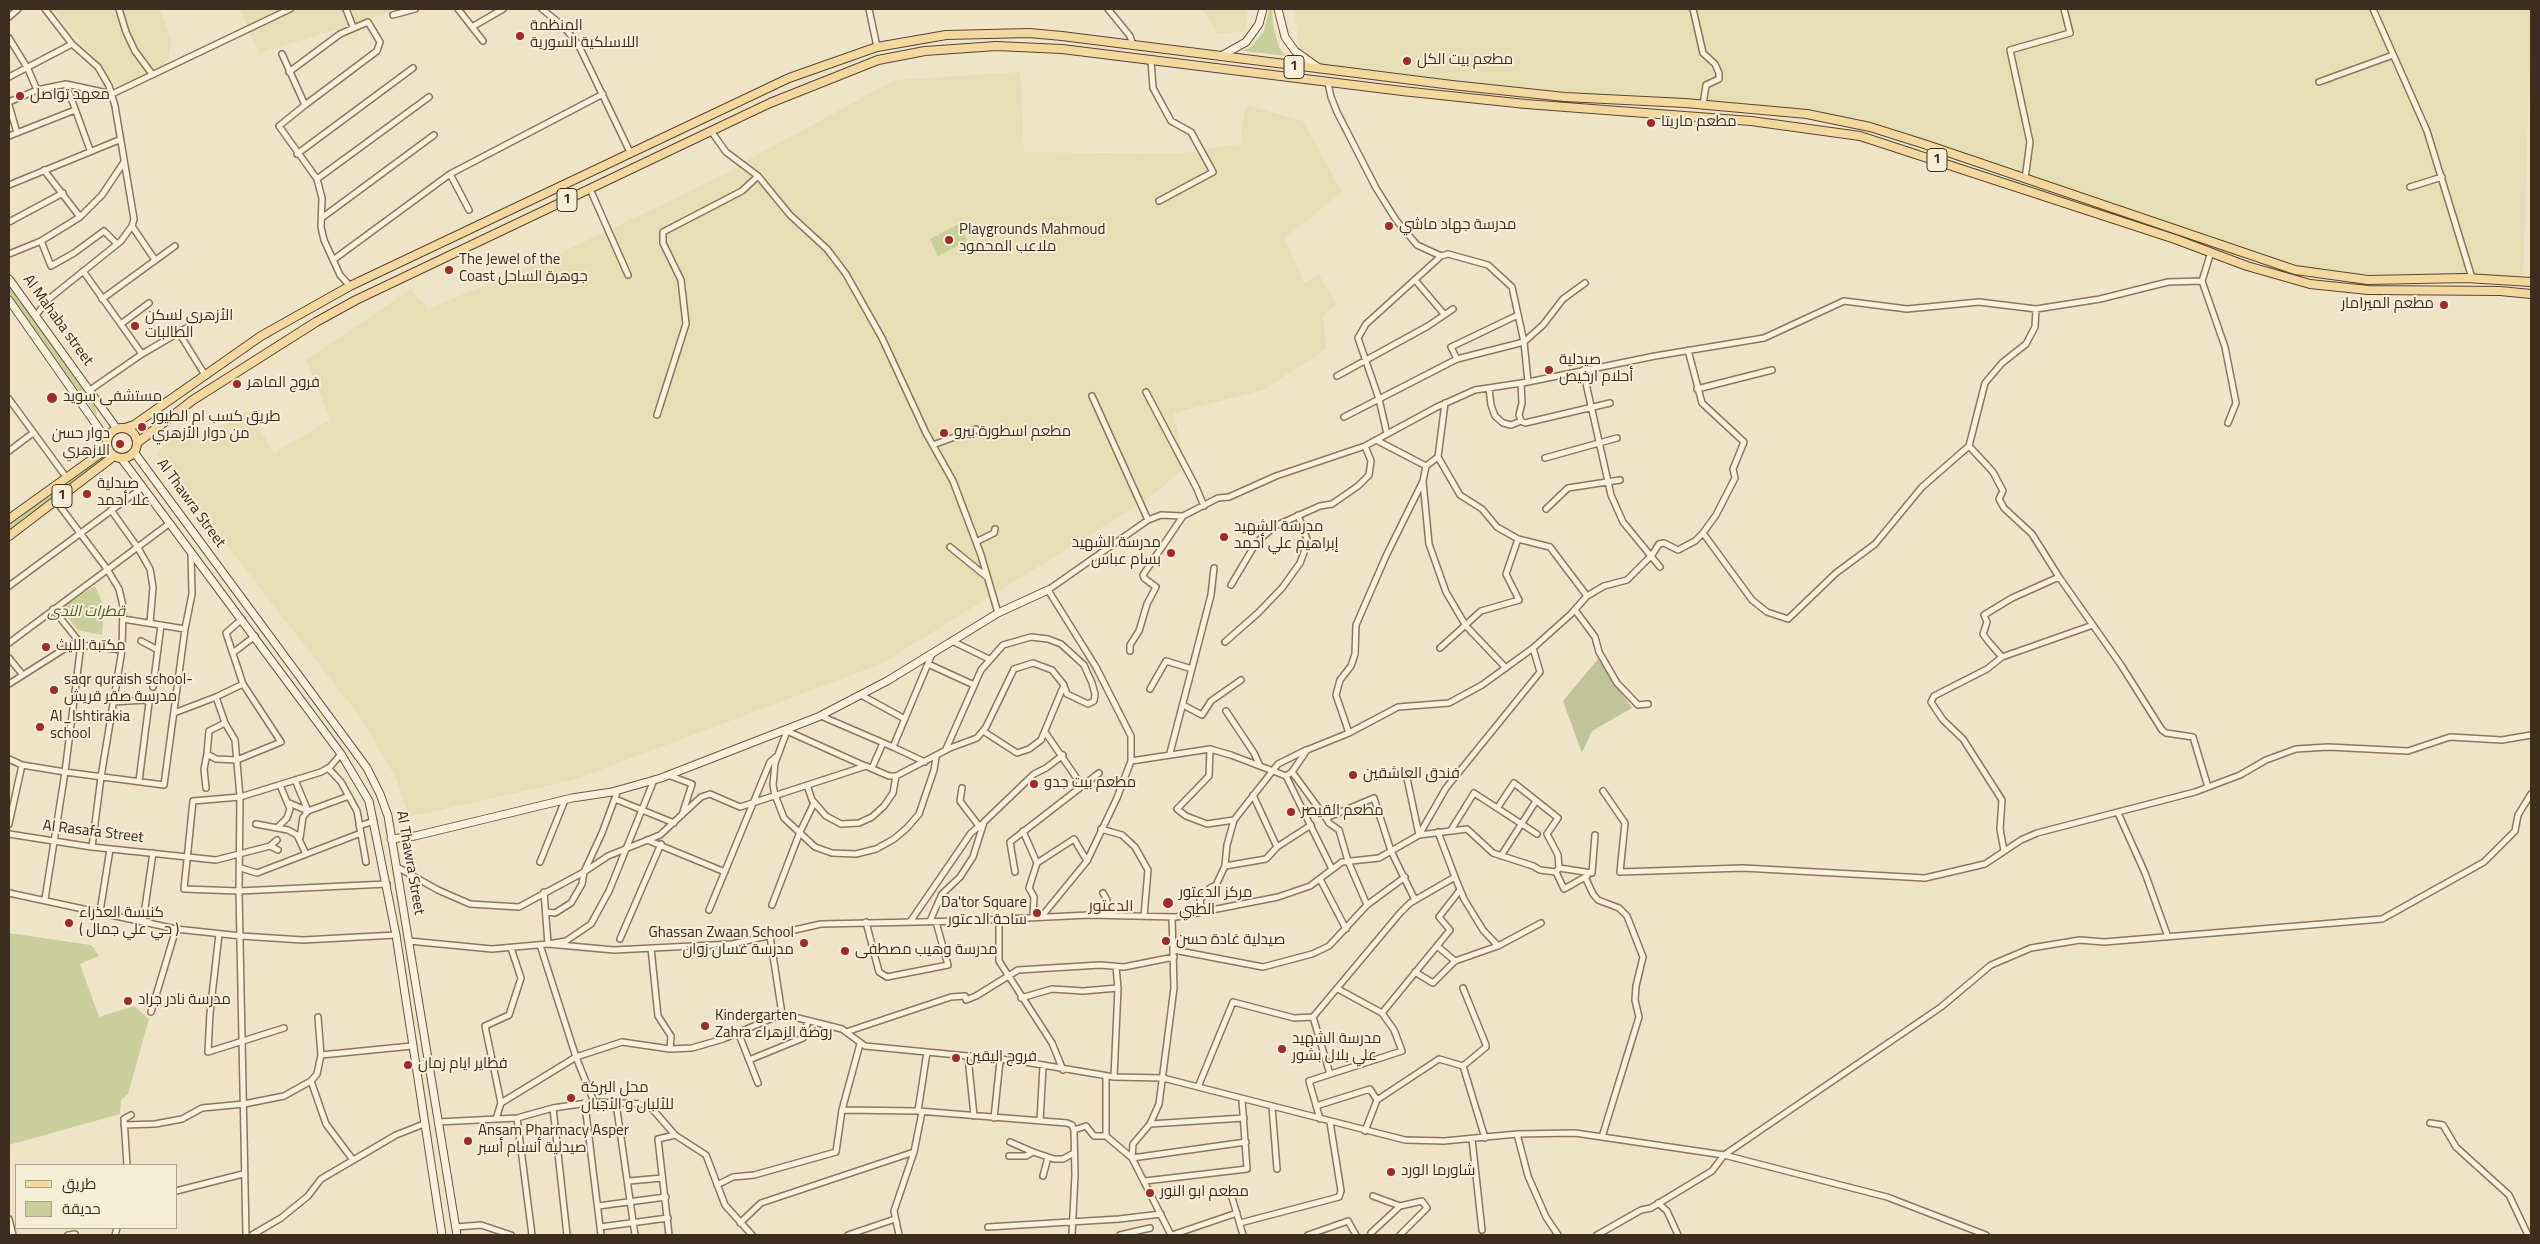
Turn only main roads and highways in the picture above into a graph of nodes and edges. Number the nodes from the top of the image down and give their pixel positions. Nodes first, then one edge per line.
1 (1263, 9) edge
2 (1278, 9) edge
3 (1062, 36) junction
4 (1062, 49) junction
5 (1221, 56) junction
6 (1323, 70) junction
7 (1452, 85) junction
8 (765, 89) junction
9 (1449, 96) junction
10 (770, 103) junction
11 (1685, 103) junction
12 (1786, 112) junction
13 (1684, 116) junction
14 (1783, 125) junction
15 (2046, 186) junction
16 (2042, 195) junction
17 (9, 279) edge
18 (2531, 282) edge
19 (2531, 294) edge
20 (9, 300) edge
21 (309, 309) junction
22 (316, 322) junction
23 (171, 399) junction
24 (104, 411) junction
25 (94, 419) junction
26 (163, 423) junction
27 (121, 429) junction
28 (137, 443) junction
29 (107, 444) junction
30 (134, 452) junction
31 (118, 457) junction
32 (9, 519) edge
33 (9, 536) edge
34 (1048, 590) road end
35 (245, 603) junction
36 (236, 611) junction
37 (257, 619) junction
38 (248, 628) junction
39 (391, 838) junction
40 (457, 1231) edge
41 (442, 1235) edge

1 - 5 main road
2 - 6 main road
3 - 4 main road
3 - 5 main road, 1
3 - 8 main road, 1
4 - 9 main road, 1
4 - 10 main road, 1
5 - 6 main road, 1
6 - 7 main road, 1
7 - 9 main road
7 - 11 main road, 1
8 - 10 main road
8 - 21 main road, 1
9 - 13 main road, 1
10 - 22 main road, 1
11 - 12 main road, 1
11 - 13 main road
12 - 14 main road
12 - 15 main road, 1
13 - 14 main road, 1
14 - 16 main road, 1
15 - 16 main road
15 - 18 main road, 1
16 - 19 main road, 1
17 - 24 main road, Al Mahaba street
20 - 25 main road, Al Mahaba street
21 - 22 main road
21 - 23 main road, 1
22 - 26 main road, 1
23 - 26 main road
23 - 27 main road, 1
24 - 25 main road
24 - 27 main road, Al Mahaba street
25 - 29 main road, Al Mahaba street
26 - 28 main road, 1
27 - 28 main road
27 - 29 main road
28 - 30 main road
29 - 31 main road
29 - 32 main road, 1
30 - 31 main road
30 - 35 main road, Al Thawra Street
31 - 33 main road, 1
31 - 36 main road, Al Thawra Street
34 - 39 main road
35 - 36 main road
35 - 37 main road, Al Thawra Street
36 - 38 main road, Al Thawra Street
37 - 38 main road
37 - 39 main road, Al Thawra Street
38 - 41 main road, Al Thawra Street
39 - 40 main road, Al Thawra Street

